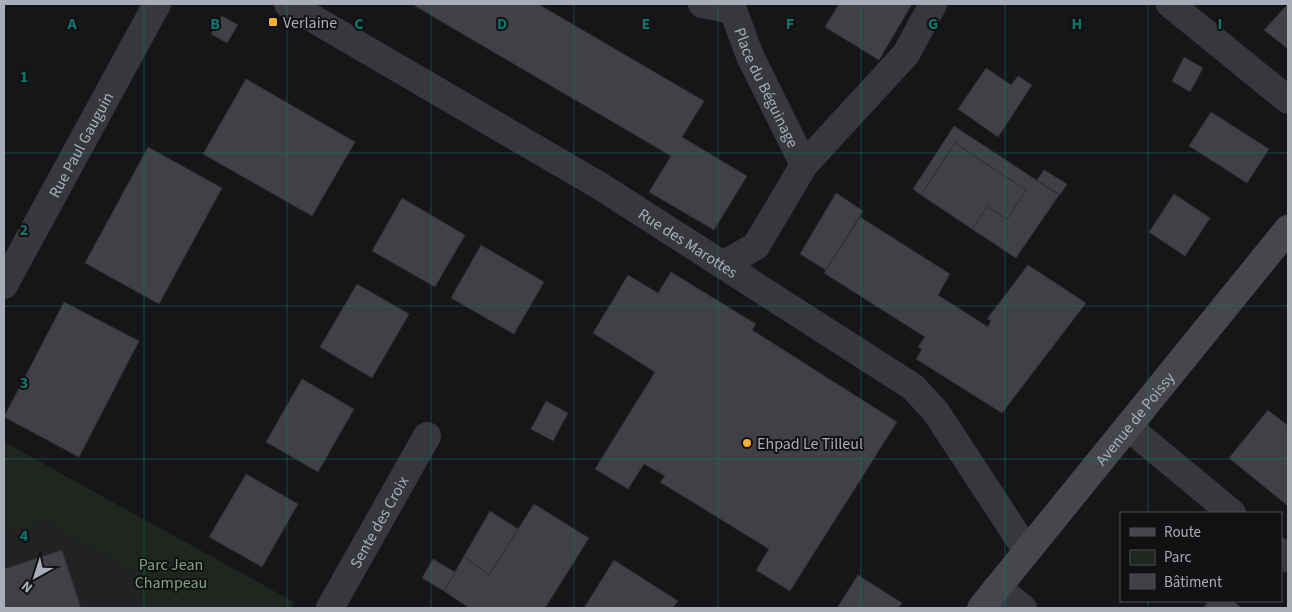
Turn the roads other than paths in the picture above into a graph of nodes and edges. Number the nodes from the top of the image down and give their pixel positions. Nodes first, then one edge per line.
1 (157, 4) edge
2 (288, 4) edge
3 (702, 4) edge
4 (933, 4) edge
5 (1170, 4) edge
6 (1288, 100) edge
7 (804, 164) junction
8 (1288, 228) edge
9 (723, 265) junction
10 (4, 285) edge
11 (1128, 427) junction
12 (427, 436) dead end
13 (1231, 512) edge
14 (1027, 551) junction
15 (989, 598) edge
16 (330, 608) edge
17 (1022, 608) edge

1 - 10 street, Rue Paul Gauguin
2 - 9 street, Rue des Marottes
3 - 7 street, Place du Béguinage
4 - 7 street
5 - 6 street
7 - 9 street
8 - 11 main road, Avenue de Poissy
9 - 14 street, Rue des Marottes
11 - 13 street
11 - 14 main road, Avenue de Poissy
12 - 16 street, Sente des Croix
14 - 15 main road, Avenue de Poissy
15 - 17 street

